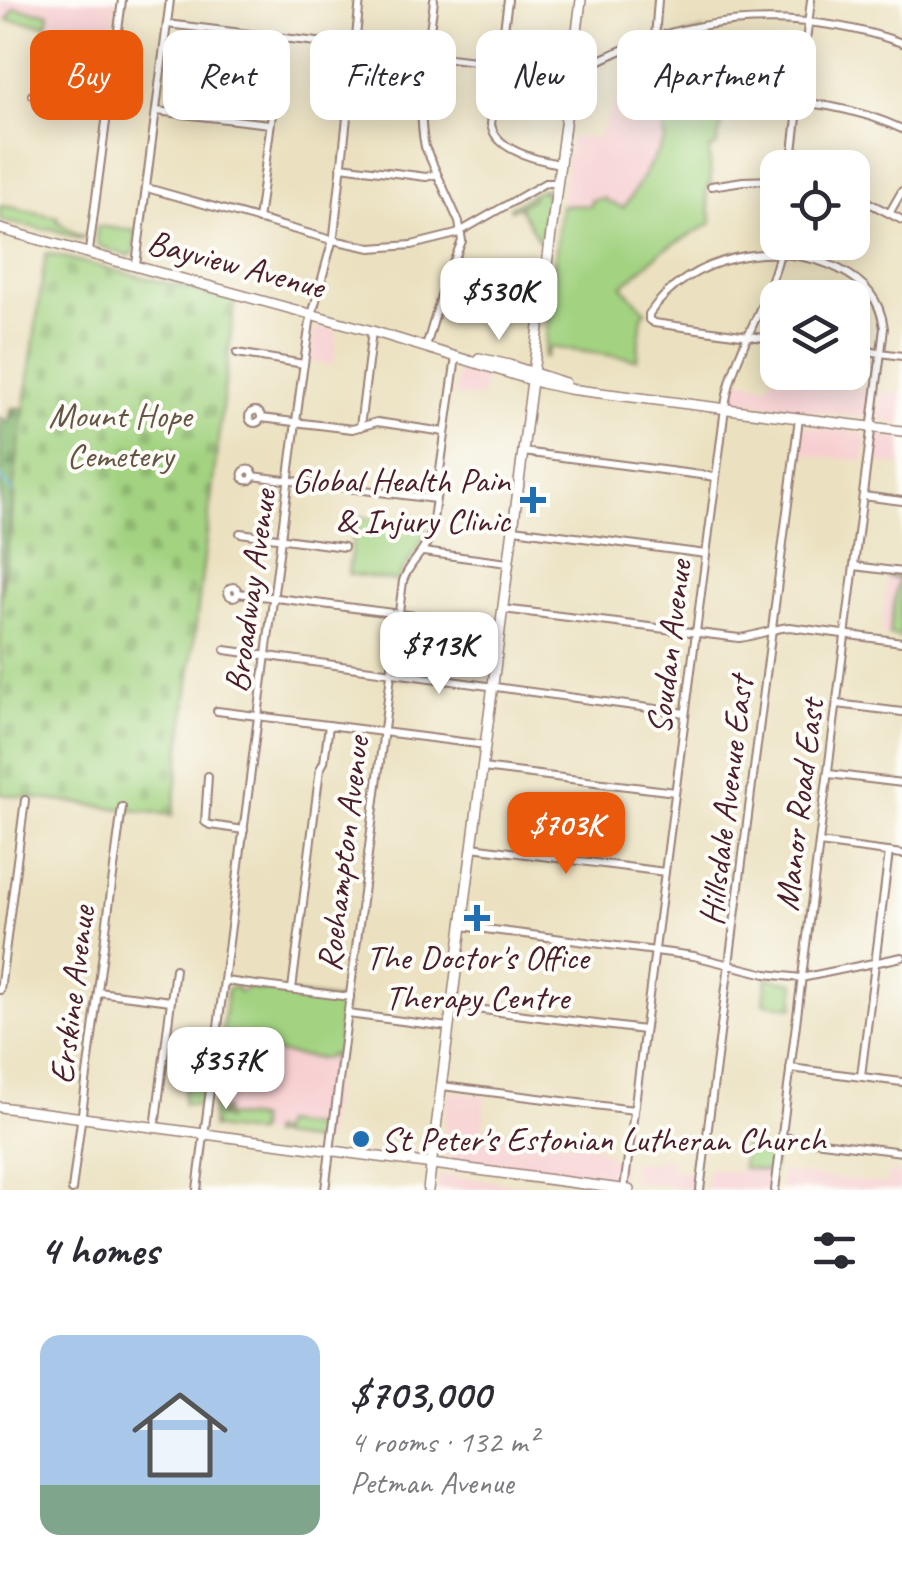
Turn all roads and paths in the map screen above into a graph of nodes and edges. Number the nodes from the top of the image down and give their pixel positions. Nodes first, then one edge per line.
1 (122, 0) edge
2 (170, 0) edge
3 (360, 0) edge
4 (434, 0) edge
5 (508, 0) edge
6 (581, 0) edge
7 (658, 0) edge
8 (812, 0) edge
9 (809, 22) junction
10 (167, 24) junction
11 (119, 30) edge
12 (220, 30) edge
13 (356, 30) edge
14 (431, 30) edge
15 (504, 30) edge
16 (577, 30) edge
17 (656, 30) edge
18 (690, 30) edge
19 (808, 30) edge
20 (902, 42) edge
21 (816, 103) edge
22 (156, 111) junction
23 (108, 120) edge
24 (271, 120) edge
25 (346, 120) edge
26 (422, 120) edge
27 (493, 120) edge
28 (566, 120) edge
29 (798, 120) edge
30 (270, 124) junction
31 (902, 129) edge
32 (794, 150) edge
33 (560, 164) junction
34 (341, 166) junction
35 (437, 174) junction
36 (760, 181) edge
37 (557, 184) junction
38 (711, 186) dead end
39 (147, 188) junction
40 (902, 191) edge
41 (870, 203) edge
42 (890, 212) junction
43 (258, 220) junction
44 (902, 220) edge
45 (0, 228) edge
46 (462, 232) junction
47 (333, 240) junction
48 (89, 252) junction
49 (760, 255) edge
50 (778, 260) edge
51 (816, 260) edge
52 (136, 266) junction
53 (312, 314) junction
54 (372, 331) junction
55 (746, 336) junction
56 (760, 338) edge
57 (426, 347) junction
58 (870, 352) edge
59 (882, 353) junction
60 (238, 354) dead end
61 (456, 356) junction
62 (902, 356) edge
63 (304, 364) junction
64 (532, 377) junction
65 (725, 408) junction
66 (261, 418) dead end
67 (800, 418) junction
68 (296, 422) junction
69 (360, 427) junction
70 (872, 427) junction
71 (902, 431) edge
72 (444, 432) junction
73 (523, 452) junction
74 (254, 476) dead end
75 (716, 477) junction
76 (290, 480) junction
77 (863, 496) junction
78 (435, 500) junction
79 (902, 501) edge
80 (512, 529) junction
81 (240, 533) dead end
82 (281, 539) junction
83 (344, 547) dead end
84 (423, 552) junction
85 (706, 554) junction
86 (508, 563) junction
87 (854, 566) junction
88 (902, 572) edge
89 (238, 593) dead end
90 (273, 598) junction
91 (502, 608) junction
92 (399, 613) junction
93 (500, 627) junction
94 (773, 630) junction
95 (696, 634) junction
96 (846, 635) junction
97 (902, 642) edge
98 (225, 650) dead end
99 (266, 656) junction
100 (392, 672) junction
101 (493, 686) junction
102 (838, 704) junction
103 (217, 711) dead end
104 (902, 712) edge
105 (685, 713) junction
106 (258, 716) junction
107 (329, 725) junction
108 (384, 732) junction
109 (486, 744) junction
110 (483, 768) junction
111 (828, 774) junction
112 (208, 776) dead end
113 (902, 783) edge
114 (675, 792) junction
115 (25, 800) dead end
116 (122, 807) dead end
117 (244, 830) junction
118 (820, 843) junction
119 (471, 847) junction
120 (889, 852) junction
121 (902, 854) edge
122 (665, 872) junction
123 (461, 926) junction
124 (654, 951) junction
125 (902, 957) edge
126 (875, 964) junction
127 (730, 965) junction
128 (175, 969) dead end
129 (802, 978) junction
130 (225, 981) junction
131 (292, 989) junction
132 (0, 990) edge
133 (98, 992) junction
134 (350, 997) junction
135 (171, 1001) junction
136 (451, 1006) junction
137 (348, 1014) junction
138 (448, 1027) junction
139 (644, 1030) junction
140 (790, 1068) junction
141 (861, 1076) junction
142 (902, 1082) edge
143 (441, 1086) junction
144 (0, 1107) edge
145 (634, 1110) junction
146 (82, 1118) junction
147 (155, 1128) junction
148 (205, 1134) junction
149 (782, 1137) junction
150 (330, 1151) junction
151 (902, 1152) edge
152 (432, 1164) junction
153 (72, 1190) edge
154 (197, 1190) edge
155 (324, 1190) edge
156 (428, 1190) edge
157 (625, 1190) edge
158 (700, 1190) edge
159 (775, 1190) edge

1 - 11 street
2 - 10 street
3 - 13 street, Broadway Avenue
4 - 14 street
5 - 15 street
6 - 16 main road
7 - 17 street
8 - 9 street
9 - 18 street
9 - 19 street
9 - 20 street
10 - 12 street
10 - 22 street
21 - 31 street
22 - 30 street
22 - 39 street
23 - 48 street
24 - 30 street
25 - 34 street, Broadway Avenue
26 - 35 street
27 - 33 street
28 - 33 main road
29 - 32 street
30 - 43 street
33 - 37 main road
34 - 35 street
34 - 47 street, Broadway Avenue
35 - 46 street
36 - 38 street
37 - 46 street
37 - 64 main road
39 - 43 street
39 - 52 street
40 - 42 street
41 - 42 street
42 - 44 street
43 - 47 street
45 - 48 main road, Bayview Avenue
46 - 47 street
46 - 57 street
47 - 53 street, Broadway Avenue
48 - 52 main road, Bayview Avenue
49 - 55 street, Manor Road East
50 - 55 street, Soudan Avenue
51 - 59 street, Manor Road East
52 - 53 main road, Bayview Avenue
53 - 54 main road, Bayview Avenue
53 - 63 street, Broadway Avenue
54 - 57 main road, Bayview Avenue
54 - 69 street
55 - 56 street
55 - 65 street, Soudan Avenue
57 - 61 main road, Bayview Avenue
58 - 59 street
59 - 62 street
59 - 70 street, Manor Road East
60 - 63 street
61 - 64 main road, Bayview Avenue
61 - 72 street, Roehampton Avenue
63 - 68 street, Broadway Avenue
64 - 65 main road, Bayview Avenue
64 - 73 main road
65 - 67 main road, Bayview Avenue
65 - 75 street, Soudan Avenue
66 - 68 street
67 - 70 main road, Bayview Avenue
67 - 94 street, Hillsdale Avenue East
68 - 69 street
68 - 76 street, Broadway Avenue
69 - 72 street
70 - 71 main road, Bayview Avenue
70 - 77 street, Manor Road East
72 - 78 street, Roehampton Avenue
73 - 75 street
73 - 80 main road
74 - 76 street
75 - 85 street, Soudan Avenue
76 - 78 street
76 - 82 street, Broadway Avenue
77 - 79 street
77 - 87 street, Manor Road East
78 - 84 street, Roehampton Avenue
80 - 85 street
80 - 86 main road
81 - 82 street
82 - 83 street
82 - 90 street, Broadway Avenue
84 - 86 street
84 - 92 street, Roehampton Avenue
85 - 95 street, Soudan Avenue
86 - 91 main road
87 - 88 street
87 - 96 street, Manor Road East
89 - 90 street
90 - 92 street
90 - 99 street, Broadway Avenue
91 - 93 main road
91 - 95 street
92 - 93 street
92 - 100 street, Roehampton Avenue
93 - 101 main road
94 - 95 street
94 - 96 street
94 - 127 street, Hillsdale Avenue East
95 - 105 street, Soudan Avenue
96 - 97 street
96 - 102 street, Manor Road East
98 - 99 street
99 - 100 street
99 - 106 street, Broadway Avenue
100 - 101 street
100 - 108 street, Roehampton Avenue
101 - 105 street
101 - 109 main road
102 - 104 street
102 - 111 street, Manor Road East
103 - 106 street
105 - 114 street, Soudan Avenue
106 - 107 street
106 - 117 street, Broadway Avenue
107 - 108 street
107 - 131 street
108 - 109 street
108 - 134 street, Roehampton Avenue
109 - 110 main road
110 - 114 street
110 - 119 main road
111 - 113 street
111 - 118 street, Manor Road East
112 - 117 street
114 - 122 street, Soudan Avenue
115 - 132 street
116 - 133 street, Erskine Avenue
117 - 130 street, Broadway Avenue
118 - 120 street
118 - 129 street, Manor Road East
119 - 122 street
119 - 123 main road
120 - 121 street
120 - 126 street
122 - 124 street, Soudan Avenue
123 - 124 street
123 - 136 main road
124 - 127 street
124 - 139 street, Soudan Avenue
125 - 126 street
126 - 129 street
126 - 141 street
127 - 129 street
127 - 158 street, Hillsdale Avenue East
128 - 135 street
129 - 140 street, Manor Road East
130 - 131 street
130 - 148 street, Broadway Avenue
131 - 134 street
133 - 135 street
133 - 146 street, Erskine Avenue
134 - 137 street, Roehampton Avenue
135 - 147 street
136 - 138 main road
136 - 139 street
137 - 138 street
137 - 150 street, Roehampton Avenue
138 - 143 main road
139 - 145 street, Soudan Avenue
140 - 141 street
140 - 149 street, Manor Road East
141 - 142 street
143 - 145 street
143 - 152 main road
144 - 146 main road
145 - 157 street, Soudan Avenue
146 - 147 main road
146 - 153 street, Erskine Avenue
147 - 148 main road
148 - 150 main road
148 - 154 street, Broadway Avenue
149 - 151 street
149 - 159 street, Manor Road East
150 - 152 main road
150 - 155 street, Roehampton Avenue
152 - 156 main road
152 - 157 main road

